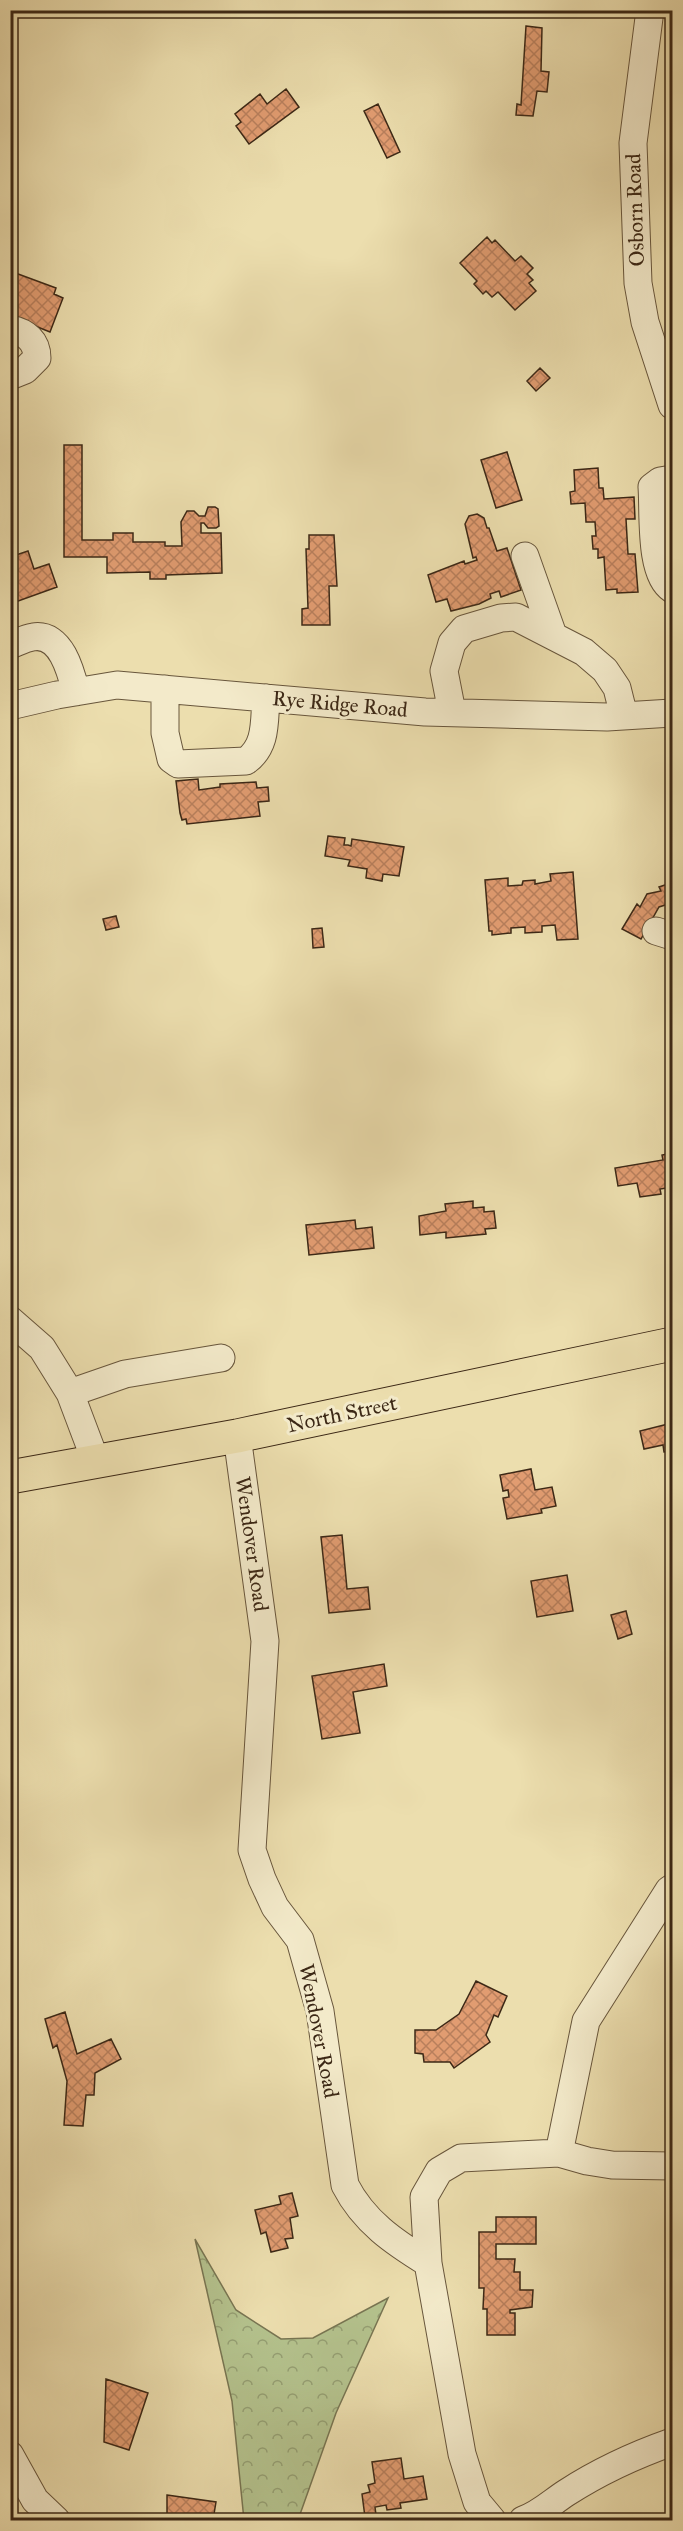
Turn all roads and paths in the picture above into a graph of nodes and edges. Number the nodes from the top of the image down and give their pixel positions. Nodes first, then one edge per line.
1 (651, 10) edge
2 (10, 329) edge
3 (10, 376) edge
4 (672, 405) edge
5 (672, 479) edge
6 (525, 556) dead end
7 (672, 589) edge
8 (553, 635) junction
9 (10, 645) edge
10 (165, 689) junction
11 (76, 692) junction
12 (266, 698) junction
13 (10, 706) edge
14 (452, 712) junction
15 (672, 713) edge
16 (624, 716) junction
17 (10, 1320) edge
18 (672, 1344) edge
19 (222, 1358) dead end
20 (70, 1393) junction
21 (237, 1436) junction
22 (96, 1462) junction
23 (10, 1477) edge
24 (672, 1888) edge
25 (559, 2153) junction
26 (672, 2166) edge
27 (428, 2263) junction
28 (672, 2442) edge
29 (10, 2455) edge
30 (56, 2520) edge
31 (492, 2520) edge
32 (523, 2520) edge

1 - 4 street, Osborn Road
2 - 3 street
5 - 7 street
6 - 8 street
8 - 14 street
8 - 16 street
9 - 11 street
10 - 11 street, Rye Ridge Road
10 - 12 street, Rye Ridge Road
10 - 12 street
11 - 13 street, Rye Ridge Road
12 - 14 street, Rye Ridge Road
14 - 16 street, Rye Ridge Road
15 - 16 street, Rye Ridge Road
17 - 20 street
18 - 21 main road, North Street
19 - 20 street
20 - 22 street
21 - 22 main road, North Street
21 - 27 street, Wendover Road
22 - 23 main road, North Street
24 - 25 street
25 - 26 street
25 - 27 street
27 - 31 street
28 - 32 street
29 - 30 street

